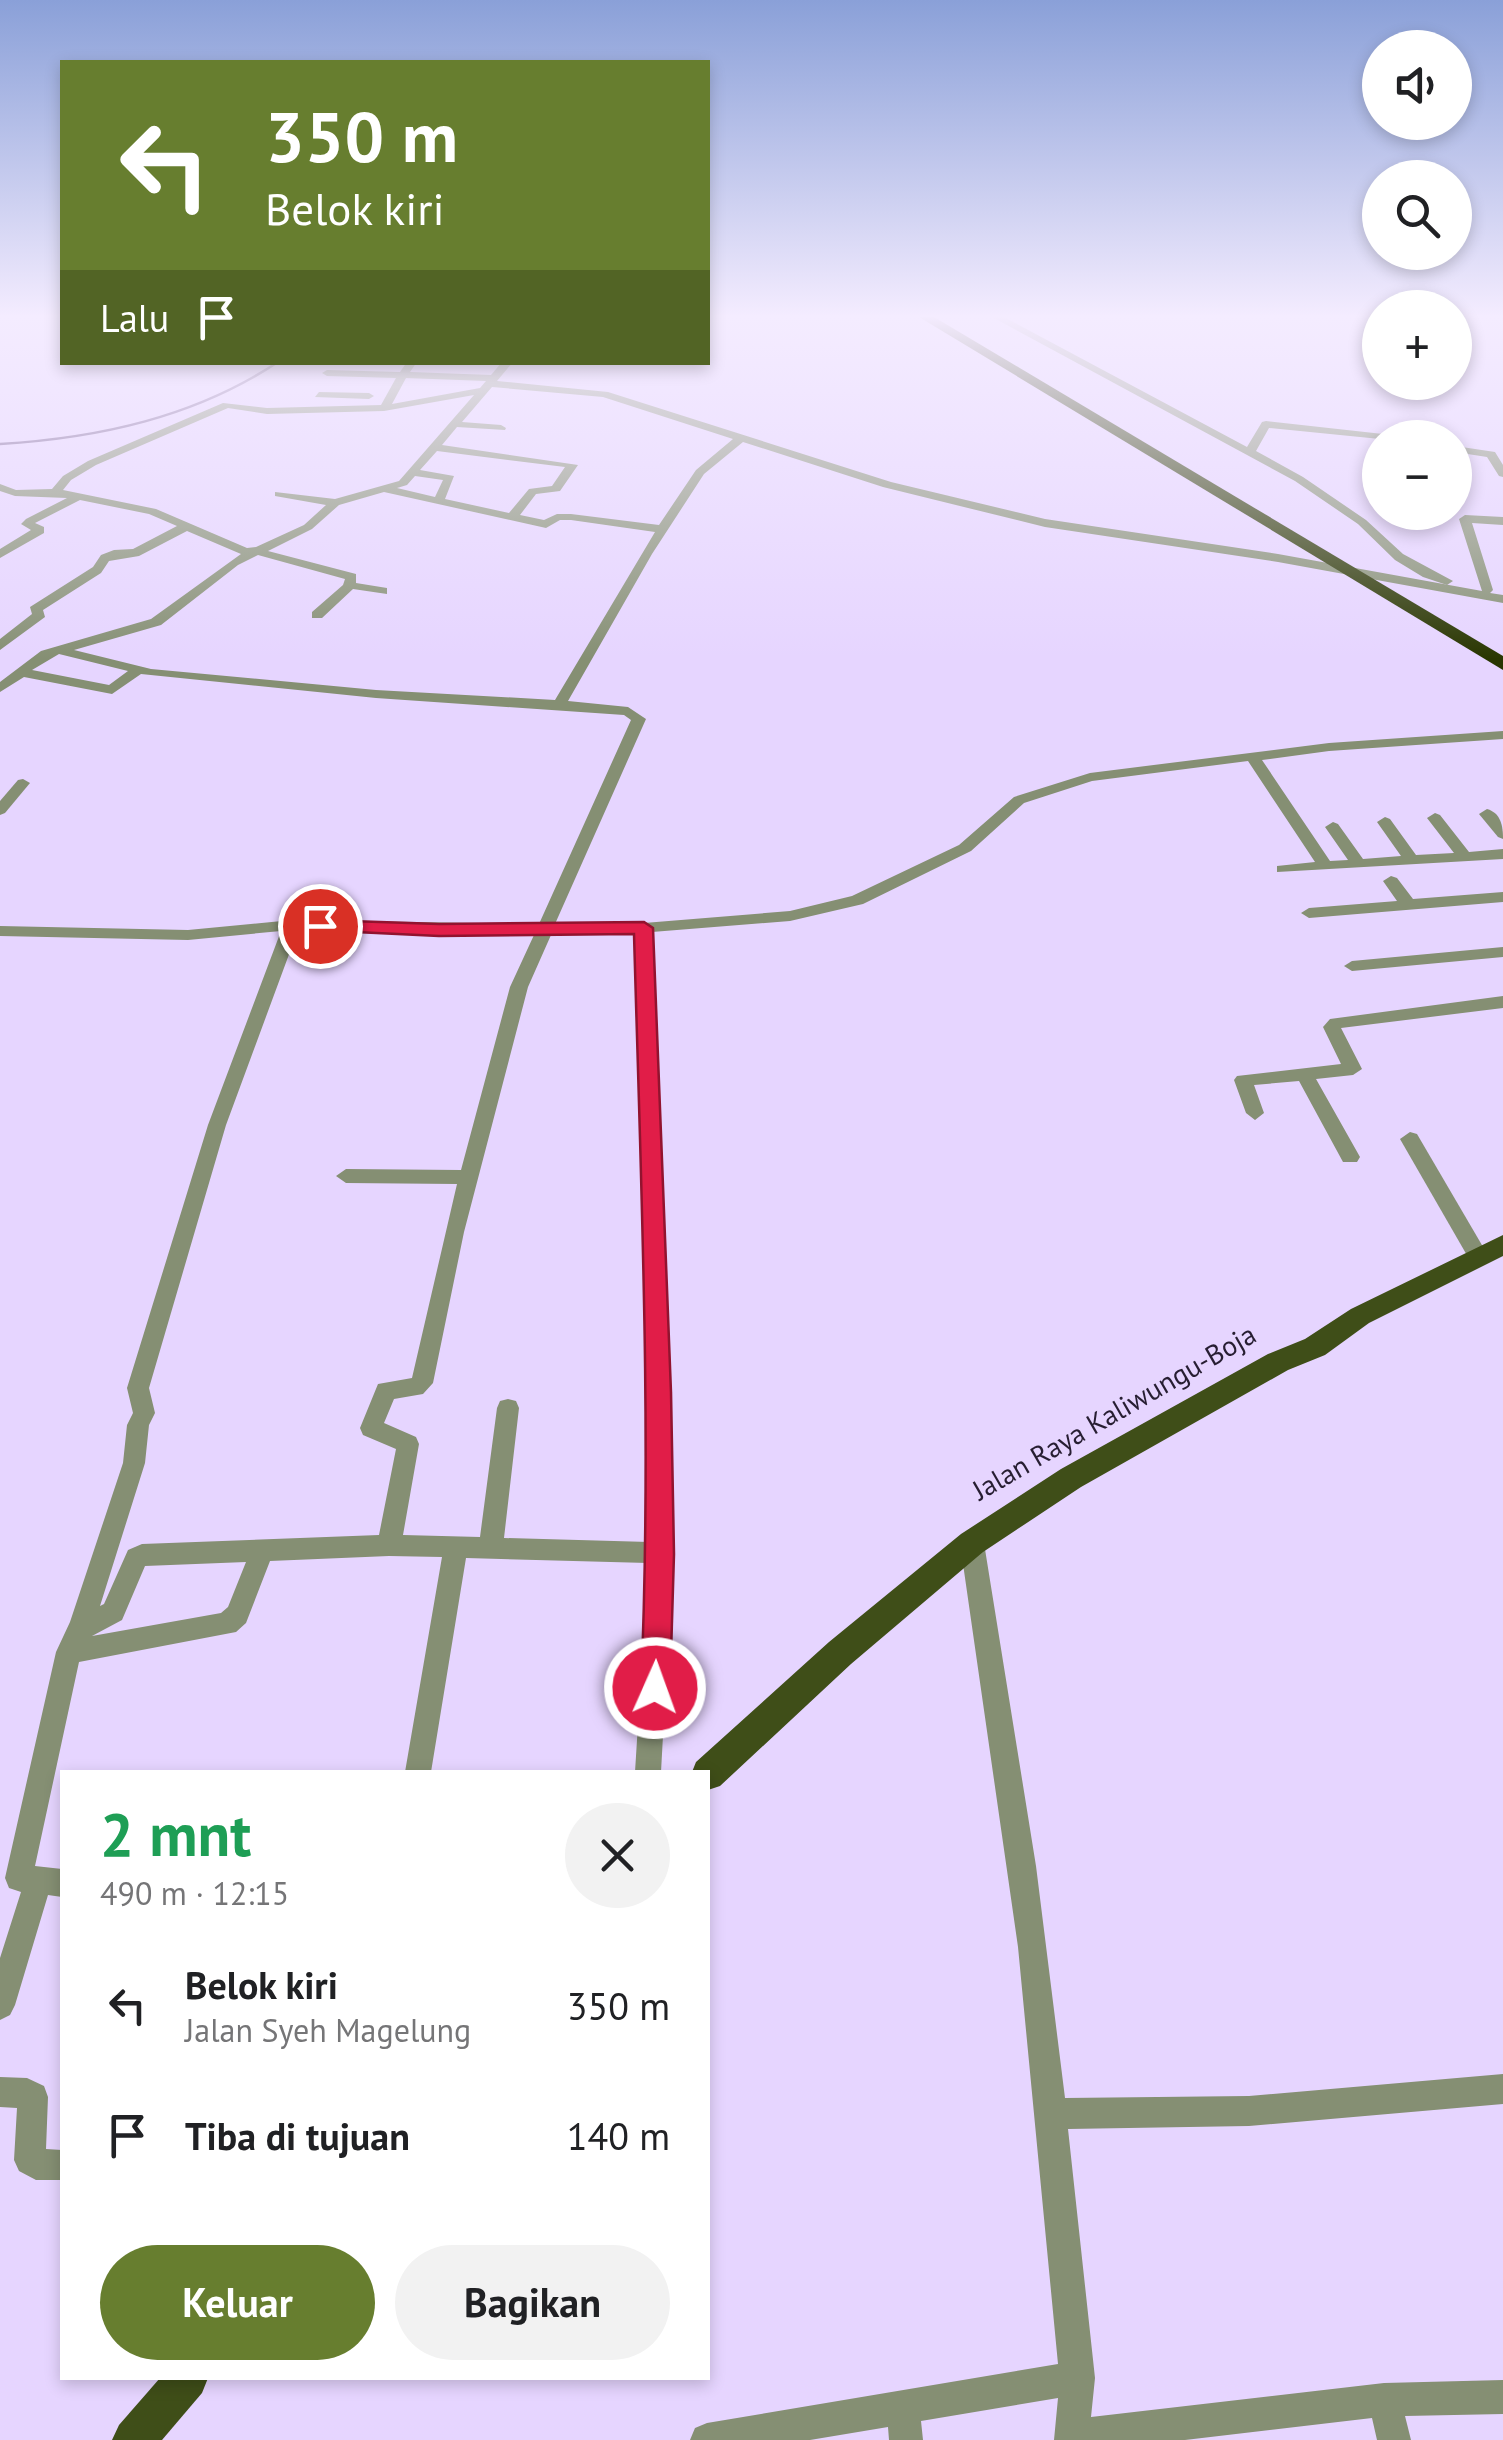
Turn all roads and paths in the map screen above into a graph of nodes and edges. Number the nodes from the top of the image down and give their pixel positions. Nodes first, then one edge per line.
1 (167, 431) edge
2 (448, 431) edge
3 (715, 431) edge
4 (1115, 431) edge
5 (1133, 431) edge
6 (1210, 431) edge
7 (1262, 431) edge
8 (1330, 431) edge
9 (1362, 434) edge
10 (740, 440) junction
11 (435, 447) junction
12 (1472, 451) edge
13 (1250, 452) junction
14 (414, 473) junction
15 (1503, 474) edge
16 (0, 486) edge
17 (388, 490) junction
18 (55, 492) junction
19 (279, 494) dead end
20 (78, 497) junction
21 (440, 498) junction
22 (335, 504) junction
23 (512, 516) junction
24 (1503, 521) edge
25 (188, 525) junction
26 (662, 529) junction
27 (250, 552) junction
28 (0, 554) edge
29 (349, 585) junction
30 (383, 590) dead end
31 (1481, 593) junction
32 (1503, 596) edge
33 (317, 616) dead end
34 (0, 646) edge
35 (58, 650) junction
36 (1503, 652) edge
37 (0, 658) edge
38 (39, 658) junction
39 (1503, 664) edge
40 (138, 670) junction
41 (20, 672) junction
42 (0, 688) edge
43 (559, 704) junction
44 (1503, 735) edge
45 (1252, 756) junction
46 (23, 783) dead end
47 (0, 810) edge
48 (1487, 814) dead end
49 (1435, 818) dead end
50 (1385, 822) dead end
51 (1333, 827) dead end
52 (1503, 834) edge
53 (1503, 854) edge
54 (1465, 856) junction
55 (1412, 860) junction
56 (1358, 864) junction
57 (1325, 866) junction
58 (1282, 869) dead end
59 (1390, 880) dead end
60 (1502, 899) edge
61 (1409, 906) junction
62 (1310, 914) dead end
63 (292, 926) junction
64 (644, 928) junction
65 (546, 930) junction
66 (0, 931) edge
67 (1503, 952) edge
68 (1352, 966) dead end
69 (1503, 1002) edge
70 (1305, 1075) junction
71 (1255, 1113) dead end
72 (1410, 1139) dead end
73 (1350, 1158) dead end
74 (346, 1176) dead end
75 (468, 1177) junction
76 (1491, 1251) edge
77 (508, 1408) dead end
78 (972, 1543) junction
79 (389, 1546) junction
80 (456, 1546) junction
81 (491, 1547) junction
82 (262, 1551) junction
83 (660, 1554) junction
84 (81, 1628) junction
85 (69, 1652) junction
86 (418, 1770) edge
87 (648, 1770) edge
88 (710, 1772) edge
89 (30, 1880) edge
90 (0, 2004) edge
91 (1503, 2089) edge
92 (0, 2092) edge
93 (1052, 2114) junction
94 (60, 2165) edge
95 (1078, 2378) junction
96 (186, 2380) edge
97 (1503, 2396) edge
98 (1384, 2400) junction
99 (905, 2423) edge
100 (1209, 2431) edge
101 (144, 2436) edge
102 (728, 2437) edge
103 (1071, 2438) edge
104 (1394, 2440) edge

1 - 18 street
2 - 11 street
3 - 10 street
4 - 39 highway
5 - 36 highway
6 - 13 street
7 - 13 street
8 - 9 street
10 - 26 street
10 - 31 street
11 - 14 street
11 - 23 street
12 - 15 street
13 - 31 street
14 - 17 street
14 - 21 street
16 - 18 street
17 - 21 street
17 - 22 street
18 - 20 street
19 - 22 street
20 - 25 street
20 - 28 street
21 - 23 street
22 - 27 street
23 - 26 street
24 - 31 street
25 - 27 street
25 - 34 street
26 - 43 street
27 - 29 street
27 - 35 street
29 - 30 street
29 - 33 street
31 - 32 street
35 - 38 street
35 - 40 street
37 - 38 street
38 - 41 street
40 - 41 street
40 - 43 street
41 - 42 street
43 - 65 street
44 - 45 street
45 - 57 street
45 - 64 street
46 - 47 street
48 - 52 street
49 - 54 street
50 - 55 street
51 - 56 street
53 - 54 street
54 - 55 street
55 - 56 street
56 - 57 street
57 - 58 street
59 - 61 street
60 - 61 street
61 - 62 street
63 - 65 street
63 - 66 street
63 - 84 street
64 - 65 street
64 - 83 street
65 - 75 street
67 - 68 street
69 - 70 street
70 - 71 street
70 - 73 street
72 - 76 street
74 - 75 street
75 - 79 street
76 - 78 main road, Jalan Raya Kaliwungu-Boja
77 - 81 street
78 - 88 main road, Jalan Raya Kaliwungu-Boja
78 - 93 street
79 - 80 street
79 - 82 street
80 - 81 street
80 - 86 street
81 - 83 street
82 - 84 street
82 - 85 street
83 - 87 street
84 - 85 street
85 - 89 street
89 - 90 street
91 - 93 street
92 - 94 street
93 - 95 street
95 - 99 street
95 - 103 street
96 - 101 main road
97 - 98 street
98 - 100 street
98 - 104 street
99 - 102 street
100 - 103 street

